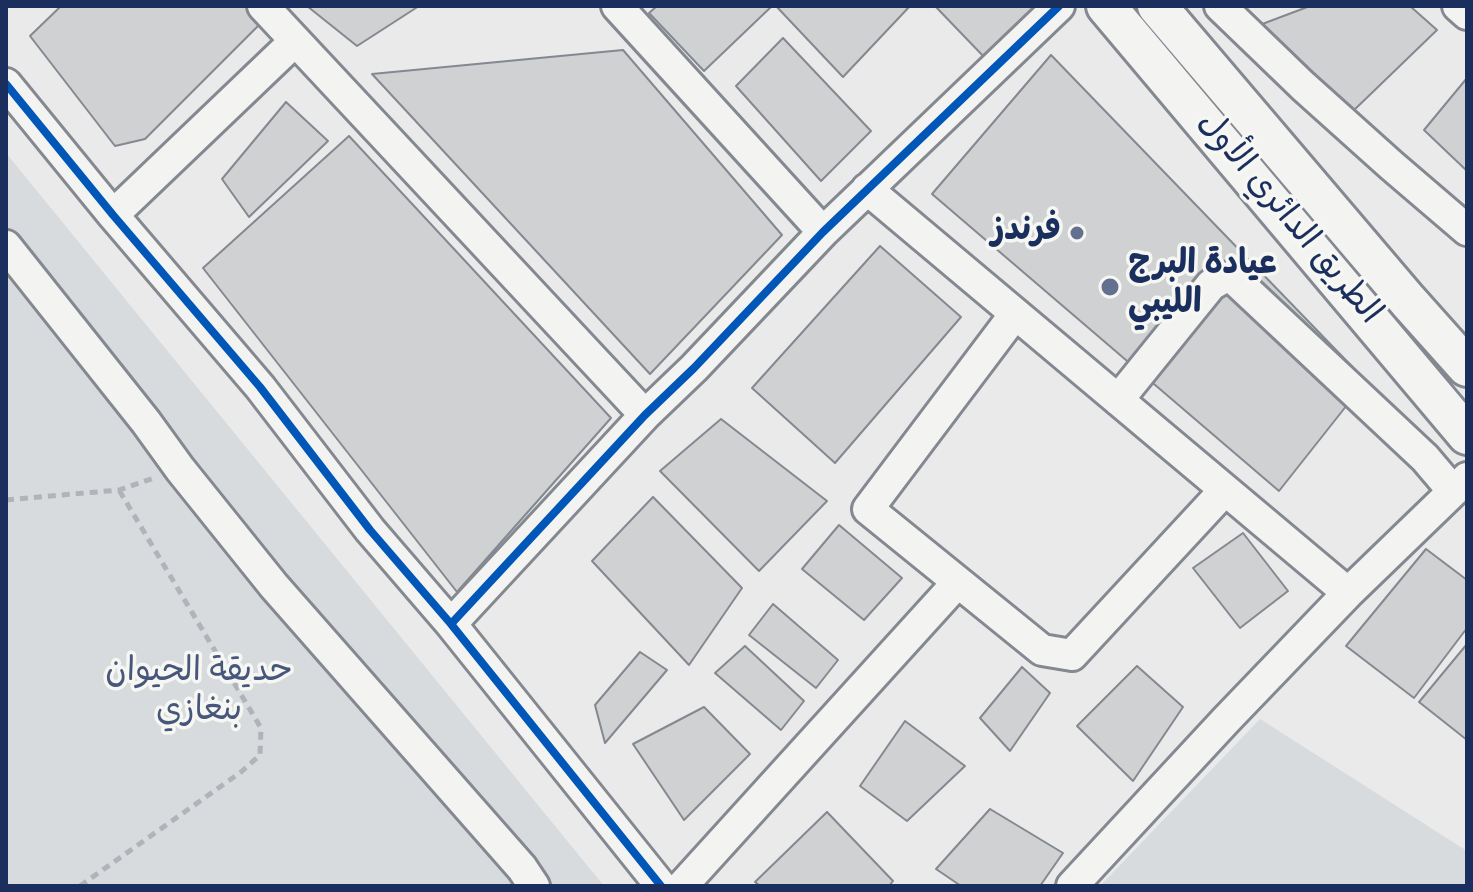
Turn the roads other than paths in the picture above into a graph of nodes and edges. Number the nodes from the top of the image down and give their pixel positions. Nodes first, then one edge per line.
1 (263, 6) edge
2 (617, 6) edge
3 (1059, 6) edge
4 (1106, 6) edge
5 (1157, 6) edge
6 (1220, 6) edge
7 (1458, 6) edge
8 (1467, 14) edge
9 (295, 41) junction
10 (6, 84) edge
11 (867, 189) junction
12 (113, 215) junction
13 (1467, 230) edge
14 (823, 232) junction
15 (6, 246) edge
16 (1015, 314) junction
17 (1467, 367) edge
18 (1118, 400) junction
19 (645, 415) junction
20 (1467, 435) edge
21 (1460, 485) edge
22 (1224, 491) junction
23 (958, 582) junction
24 (1348, 593) junction
25 (451, 624) junction
26 (534, 886) edge
27 (661, 886) edge
28 (682, 886) edge
29 (1072, 886) edge

1 - 9 street
2 - 14 street
3 - 11 street
4 - 20 main road, الطريق الدائري الأول
5 - 17 main road, الطريق الدائري الأول
6 - 13 street
7 - 8 street
9 - 12 street
9 - 19 street
10 - 12 street
11 - 14 street
11 - 16 street
12 - 25 street
14 - 19 street
15 - 26 street
16 - 18 street
16 - 23 street
18 - 21 street
18 - 22 street
19 - 25 street
21 - 24 street
22 - 23 street
22 - 24 street
23 - 28 street
24 - 29 street
25 - 27 street

